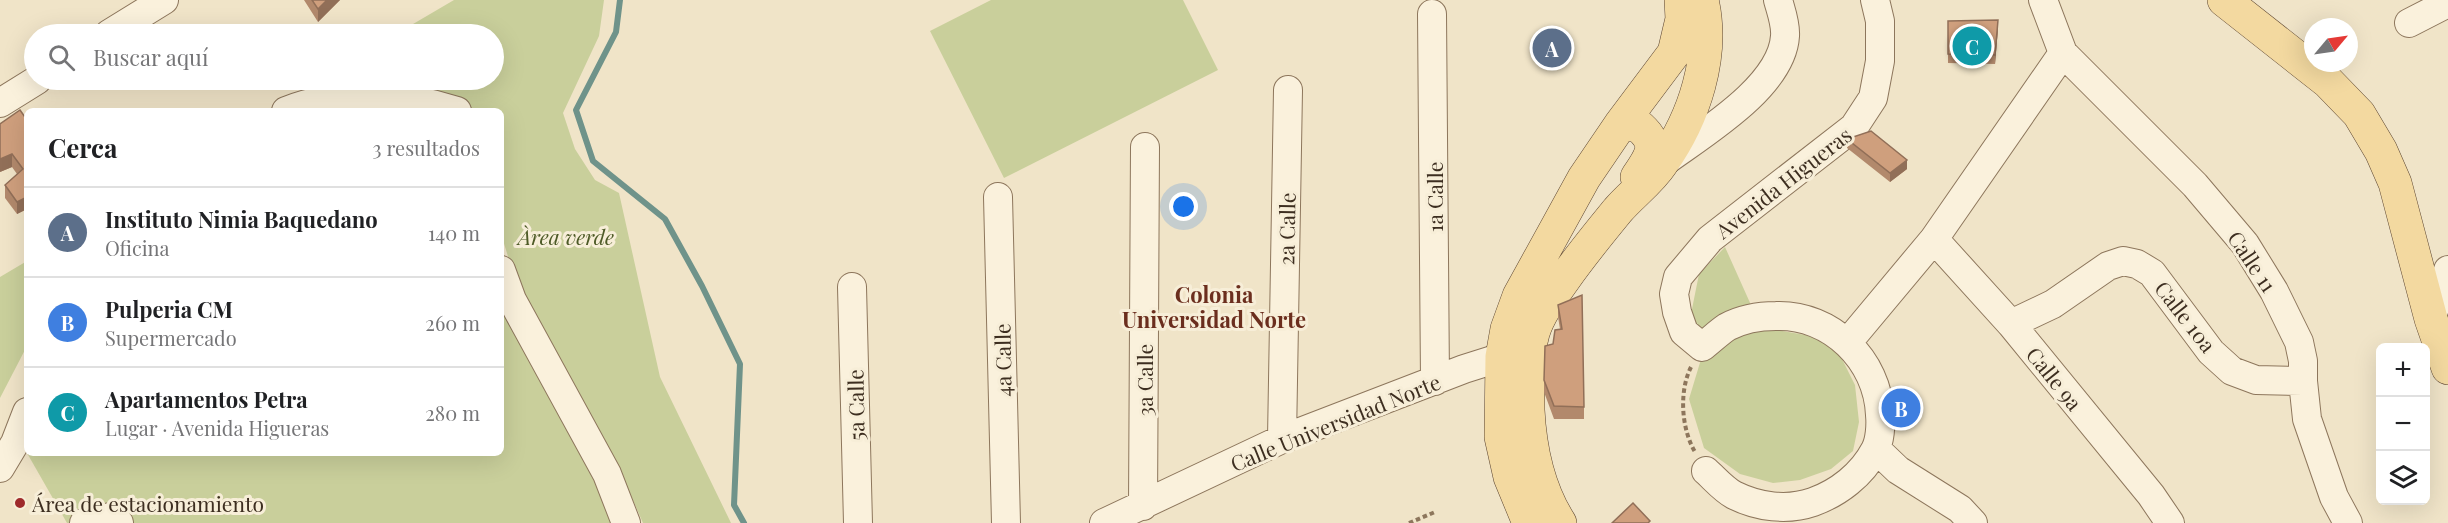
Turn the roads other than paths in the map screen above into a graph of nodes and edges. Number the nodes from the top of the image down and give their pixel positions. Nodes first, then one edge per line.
1 (164, 0) edge
2 (1681, 0) edge
3 (1702, 0) edge
4 (1778, 0) edge
5 (1875, 0) edge
6 (2043, 0) edge
7 (2224, 0) edge
8 (2448, 3) edge
9 (1432, 14) dead end
10 (2409, 23) dead end
11 (125, 24) edge
12 (2063, 52) junction
13 (1702, 69) junction
14 (24, 85) edge
15 (1288, 90) dead end
16 (3, 94) edge
17 (1741, 104) junction
18 (295, 108) edge
19 (448, 108) edge
20 (1620, 125) junction
21 (1145, 147) dead end
22 (1660, 165) junction
23 (1584, 178) junction
24 (998, 197) dead end
25 (1626, 202) junction
26 (1934, 238) junction
27 (2448, 270) edge
28 (504, 278) edge
29 (852, 287) dead end
30 (2431, 320) junction
31 (2011, 324) junction
32 (1848, 342) junction
33 (1502, 357) junction
34 (2448, 368) edge
35 (1435, 381) junction
36 (2303, 381) junction
37 (24, 420) edge
38 (1282, 439) junction
39 (1876, 449) junction
40 (0, 468) edge
41 (1706, 471) road end
42 (1143, 506) junction
43 (84, 523) edge
44 (119, 523) edge
45 (626, 523) edge
46 (858, 523) edge
47 (1006, 523) edge
48 (1104, 523) edge
49 (1529, 523) edge
50 (1560, 523) edge
51 (1973, 523) edge
52 (2170, 523) edge
53 (2348, 523) edge

1 - 11 street
2 - 20 main road
3 - 13 main road
4 - 17 street
5 - 32 street, Avenida Higueras
6 - 12 street
7 - 30 main road
8 - 10 street
9 - 35 street, 1a Calle
12 - 26 street
12 - 36 street, Calle 11
13 - 17 street
13 - 22 main road
14 - 16 street
15 - 38 street, 2a Calle
17 - 22 street
18 - 19 street
20 - 23 main road
20 - 25 main road
21 - 42 street, 3a Calle
22 - 25 main road
23 - 25 main road
23 - 33 main road
24 - 47 street, 4a Calle
25 - 50 main road
26 - 31 street, Calle 9a
26 - 32 street
27 - 30 street
28 - 45 street
29 - 46 street, 5a Calle
30 - 34 main road
31 - 36 street, Calle 10a
31 - 52 street, Calle 9a
32 - 39 street
33 - 35 street, Calle Universidad Norte
33 - 49 main road
35 - 38 street, Calle Universidad Norte
36 - 53 street, Calle 11
37 - 40 street
38 - 42 street, Calle Universidad Norte
39 - 41 street
39 - 51 street
42 - 48 street, Calle Universidad Norte
43 - 44 street

